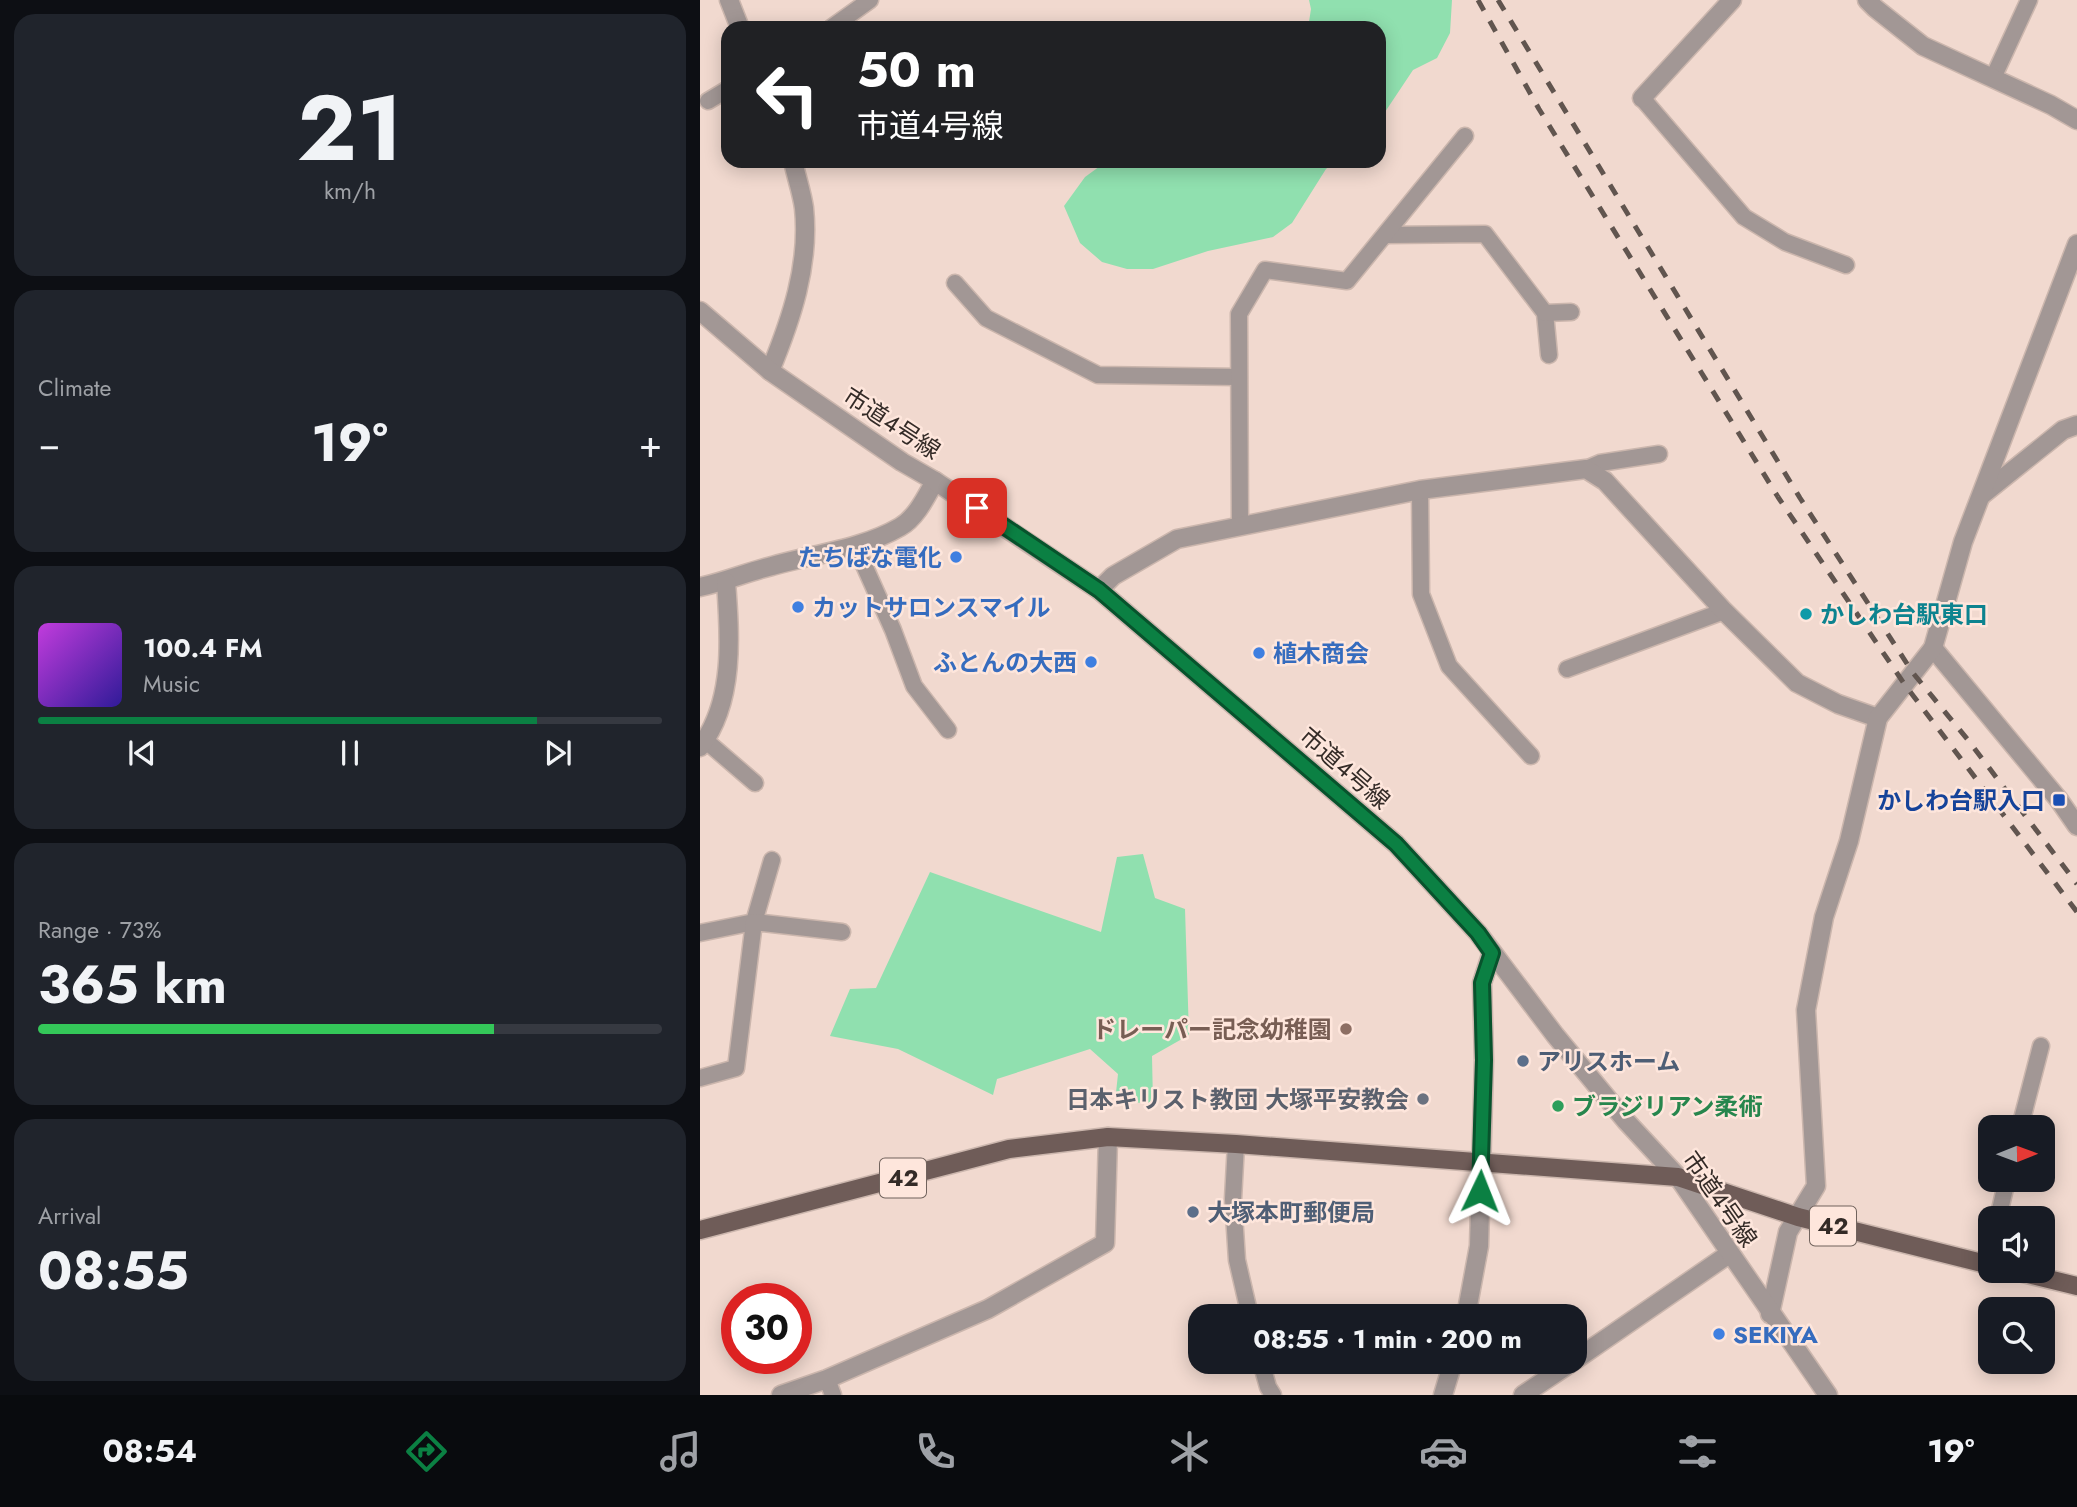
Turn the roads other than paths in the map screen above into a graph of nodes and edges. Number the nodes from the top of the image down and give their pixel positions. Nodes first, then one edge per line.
1 (729, 0) edge
2 (870, 0) edge
3 (1867, 0) edge
4 (2029, 0) edge
5 (1726, 2) edge
6 (737, 21) edge
7 (841, 21) edge
8 (1993, 78) junction
9 (721, 93) edge
10 (1642, 98) joint
11 (708, 101) dead end
12 (2077, 120) edge
13 (1465, 136) dead end
14 (795, 168) edge
15 (1385, 235) junction
16 (2077, 244) edge
17 (1846, 265) dead end
18 (955, 283) dead end
19 (700, 311) edge
20 (1572, 312) dead end
21 (1545, 313) junction
22 (1549, 355) dead end
23 (770, 371) junction
24 (1238, 377) junction
25 (2077, 425) edge
26 (1658, 454) dead end
27 (1586, 469) junction
28 (935, 481) junction
29 (1420, 490) junction
30 (1982, 495) junction
31 (1240, 526) junction
32 (855, 545) junction
33 (726, 582) junction
34 (700, 587) edge
35 (1099, 590) junction
36 (1724, 611) junction
37 (1933, 648) junction
38 (1567, 669) dead end
39 (1878, 718) junction
40 (948, 730) dead end
41 (703, 744) edge
42 (1531, 756) dead end
43 (755, 783) dead end
44 (2077, 826) edge
45 (772, 860) dead end
46 (754, 922) junction
47 (842, 932) dead end
48 (700, 933) edge
49 (1492, 953) junction
50 (2041, 1046) dead end
51 (700, 1078) edge
52 (2023, 1115) edge
53 (1108, 1137) junction
54 (1236, 1144) junction
55 (1481, 1164) junction
56 (1678, 1177) junction
57 (1798, 1217) junction
58 (700, 1230) edge
59 (1729, 1254) junction
60 (1978, 1258) edge
61 (2055, 1281) edge
62 (2077, 1286) edge
63 (1247, 1304) edge
64 (1468, 1304) edge
65 (1770, 1314) junction
66 (1587, 1352) edge
67 (1264, 1374) edge
68 (1449, 1374) edge
69 (1554, 1374) edge
70 (830, 1387) edge
71 (781, 1395) edge
72 (1273, 1395) edge
73 (1443, 1395) edge
74 (1523, 1395) edge
75 (1828, 1395) edge

1 - 6 street
2 - 7 lane
3 - 8 street
4 - 8 lane
5 - 10 street
8 - 12 street
9 - 11 lane
10 - 17 lane
13 - 15 lane
14 - 23 street
15 - 21 lane
15 - 24 lane
16 - 30 street
18 - 24 lane
19 - 23 street, 市道4号線
20 - 21 lane
21 - 22 lane
23 - 28 street, 市道4号線
24 - 31 lane
25 - 30 street
26 - 27 lane
27 - 29 street
27 - 36 street
28 - 32 street
28 - 35 street, 市道4号線
29 - 31 street
29 - 42 lane
30 - 37 street
31 - 35 street
32 - 33 street
32 - 40 lane
33 - 34 street
33 - 41 street
35 - 49 street, 市道4号線
36 - 38 lane
36 - 39 street
37 - 39 street
37 - 44 street
39 - 57 street
41 - 43 lane
45 - 46 lane
46 - 47 lane
46 - 48 lane
46 - 51 lane
49 - 55 street
49 - 56 street, 市道4号線
50 - 52 lane
53 - 54 main road, 42
53 - 58 main road, 42
53 - 70 street
54 - 55 main road, 42
54 - 63 lane
55 - 56 main road, 42
55 - 64 street
56 - 57 main road, 42
56 - 59 street, 市道4号線
57 - 60 main road, 42
57 - 65 street
59 - 65 street, 市道4号線
59 - 66 street
61 - 62 main road
65 - 75 street, 市道4号線
67 - 72 lane
68 - 73 street
69 - 74 street
70 - 71 street

